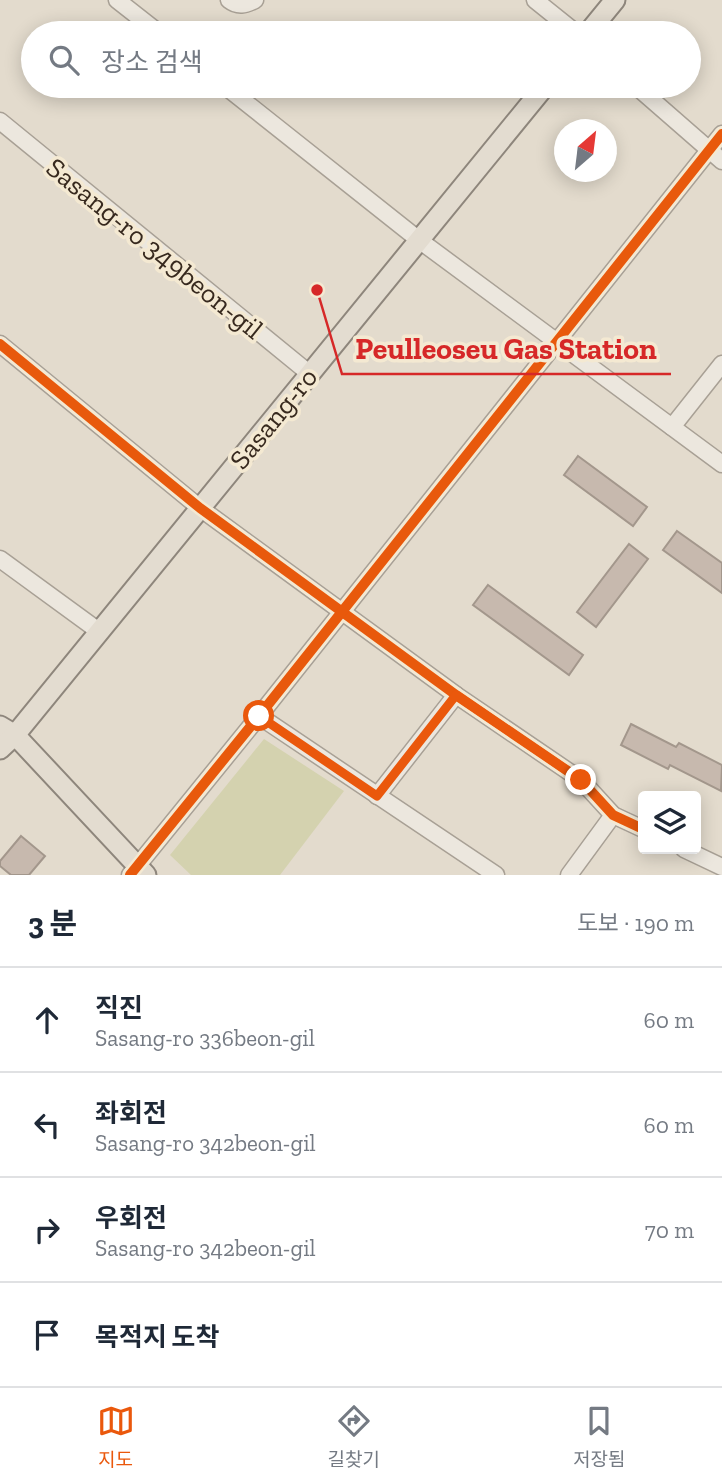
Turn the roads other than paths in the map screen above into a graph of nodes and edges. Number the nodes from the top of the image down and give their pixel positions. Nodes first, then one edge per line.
1 (117, 0) edge
2 (229, 0) edge
3 (255, 0) edge
4 (535, 0) edge
5 (615, 0) edge
6 (144, 21) edge
7 (561, 21) edge
8 (598, 21) edge
9 (240, 98) edge
10 (535, 98) edge
11 (650, 98) edge
12 (0, 121) edge
13 (722, 134) edge
14 (716, 155) edge
15 (419, 240) junction
16 (556, 342) junction
17 (0, 344) edge
18 (722, 364) edge
19 (310, 374) junction
20 (672, 428) junction
21 (722, 464) edge
22 (200, 508) junction
23 (0, 559) edge
24 (342, 612) junction
25 (100, 632) junction
26 (456, 695) junction
27 (259, 716) junction
28 (7, 731) edge
29 (0, 749) edge
30 (377, 796) junction
31 (613, 815) junction
32 (638, 828) edge
33 (695, 854) edge
34 (722, 867) edge
35 (138, 872) edge
36 (496, 875) edge
37 (569, 875) edge

1 - 6 street
2 - 3 street
4 - 7 street
5 - 8 main road
9 - 15 street
10 - 15 main road, Sasang-ro
11 - 14 street
12 - 19 street, Sasang-ro 349beon-gil
13 - 14 street
14 - 16 street
15 - 16 street
15 - 19 main road, Sasang-ro
16 - 20 street
16 - 24 street
17 - 22 street
18 - 20 street
19 - 22 main road, Sasang-ro
20 - 21 street
22 - 24 street
22 - 25 main road, Sasang-ro
23 - 25 street
24 - 26 street
24 - 27 street
25 - 28 main road, Sasang-ro
26 - 30 street
26 - 31 street
27 - 30 street
27 - 35 street
28 - 29 main road, Sasang-ro
28 - 35 main road
30 - 36 street
31 - 32 street
31 - 37 street
33 - 34 street

